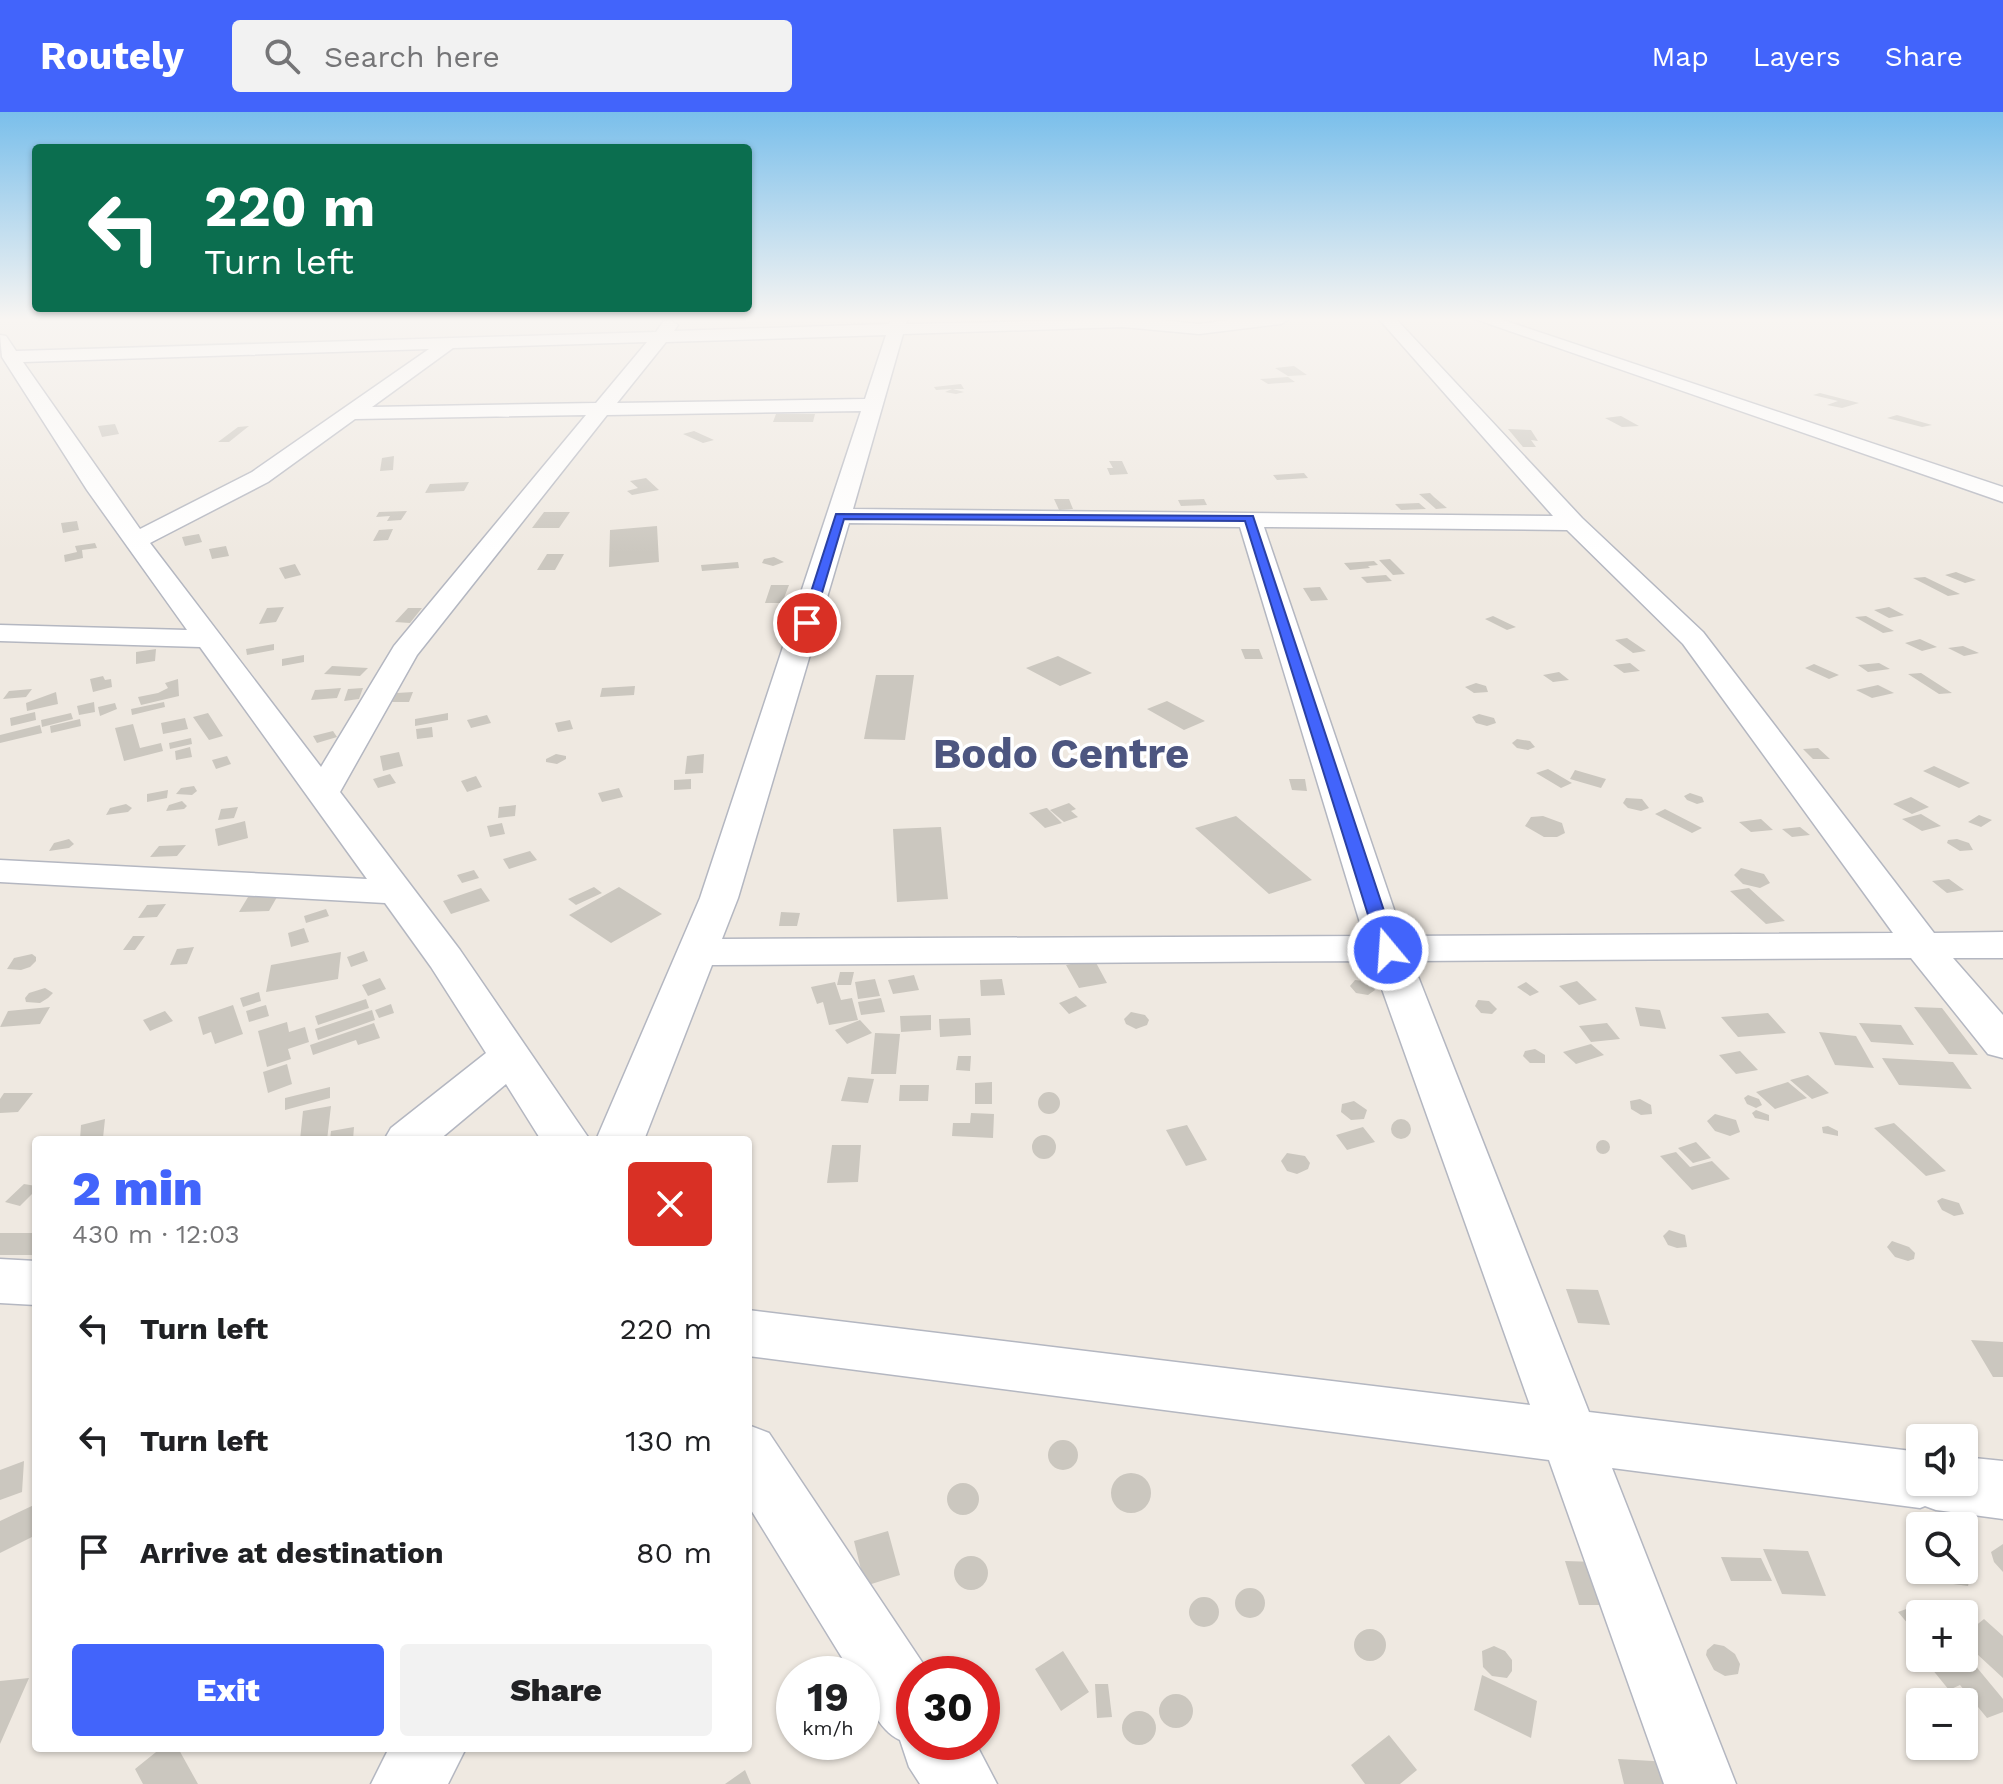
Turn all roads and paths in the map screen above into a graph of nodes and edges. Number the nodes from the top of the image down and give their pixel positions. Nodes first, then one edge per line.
1 (38, 397) edge
2 (371, 397) edge
3 (609, 397) edge
4 (875, 397) edge
5 (1458, 397) edge
6 (1714, 397) edge
7 (873, 405) junction
8 (599, 409) junction
9 (348, 413) junction
10 (2003, 495) edge
11 (839, 516) junction
12 (1249, 518) junction
13 (1573, 523) junction
14 (136, 541) junction
15 (0, 633) edge
16 (209, 639) junction
17 (323, 792) junction
18 (0, 871) edge
19 (396, 892) junction
20 (1923, 945) junction
21 (2003, 945) edge
22 (1388, 950) junction
23 (697, 952) junction
24 (2003, 1043) edge
25 (511, 1056) junction
26 (413, 1136) edge
27 (563, 1136) edge
28 (622, 1136) edge
29 (0, 1281) edge
30 (32, 1283) edge
31 (752, 1334) edge
32 (1568, 1436) junction
33 (752, 1458) edge
34 (1906, 1478) edge
35 (1978, 1487) edge
36 (2003, 1490) edge
37 (896, 1683) edge
38 (428, 1752) edge
39 (946, 1760) edge
40 (407, 1784) edge
41 (961, 1784) edge
42 (1700, 1784) edge

1 - 14 street
2 - 9 street
3 - 8 street
4 - 7 street
5 - 13 street
6 - 10 street
7 - 8 street
7 - 11 street
8 - 9 street
8 - 17 street
9 - 14 street
11 - 12 street
11 - 23 street
12 - 13 street
12 - 22 street
13 - 20 street
14 - 16 street
15 - 16 street
16 - 17 street
17 - 19 street
18 - 19 street
19 - 25 street
20 - 21 street
20 - 22 street
20 - 24 street
22 - 23 street
22 - 32 street
23 - 28 street
25 - 26 street
25 - 27 street
29 - 30 street
31 - 32 street
32 - 34 street
32 - 42 street
33 - 37 street
35 - 36 street
38 - 40 street
39 - 41 street

